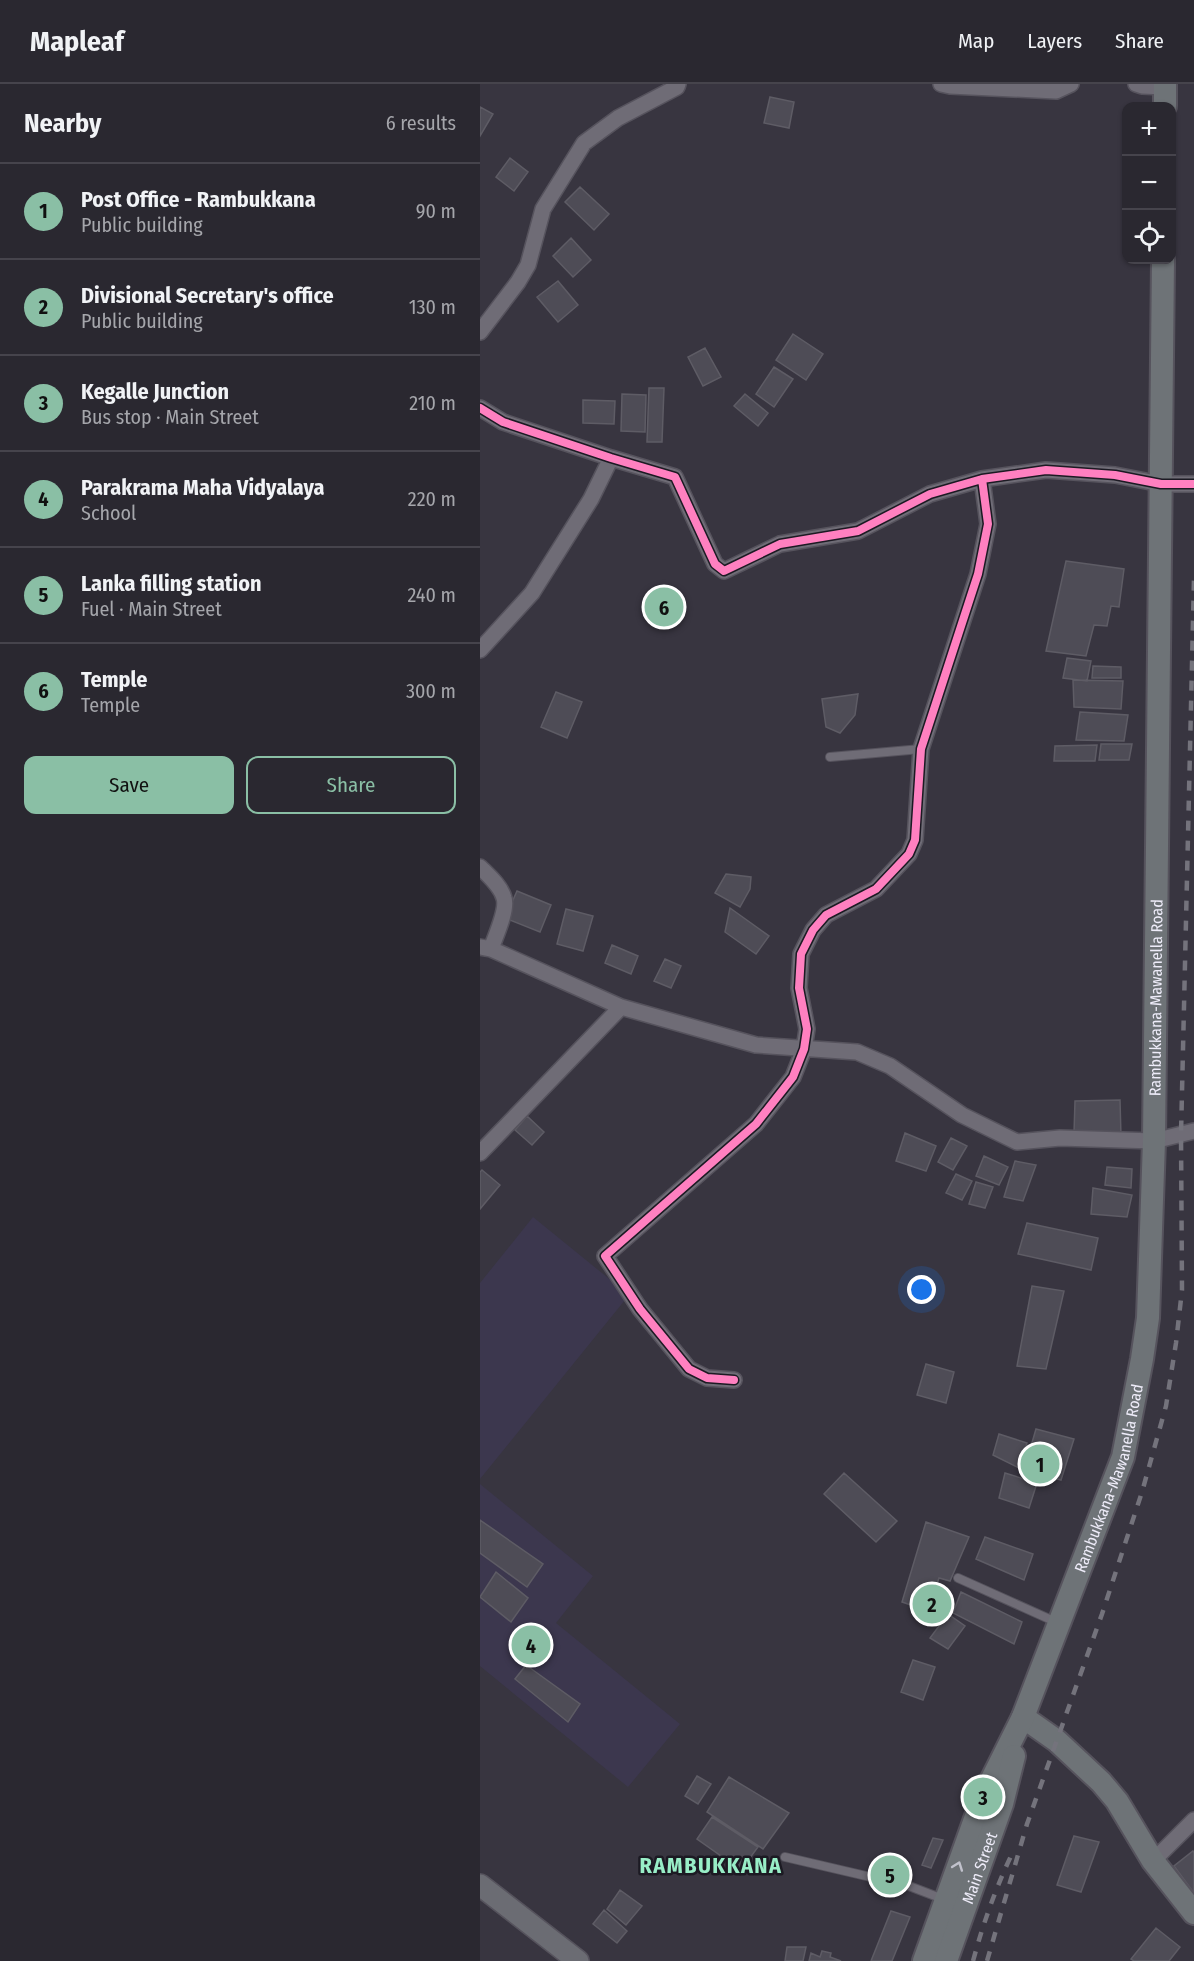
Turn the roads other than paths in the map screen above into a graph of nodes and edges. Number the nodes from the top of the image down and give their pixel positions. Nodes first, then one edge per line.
1 (678, 84) edge
2 (941, 84) edge
3 (1071, 84) edge
4 (1136, 84) edge
5 (1165, 92) edge
6 (1163, 264) edge
7 (480, 332) edge
8 (480, 408) edge
9 (611, 458) junction
10 (982, 479) junction
11 (1161, 484) junction
12 (1194, 484) edge
13 (480, 650) edge
14 (921, 749) junction
15 (830, 757) dead end
16 (480, 867) edge
17 (485, 948) edge
18 (621, 1007) junction
19 (804, 1049) junction
20 (1194, 1131) edge
21 (1154, 1141) junction
22 (480, 1153) edge
23 (734, 1380) dead end
24 (958, 1578) dead end
25 (1060, 1624) junction
26 (1023, 1716) junction
27 (1194, 1820) edge
28 (785, 1857) dead end
29 (1153, 1861) junction
30 (480, 1885) edge
31 (955, 1904) junction
32 (1194, 1913) edge
33 (578, 1961) edge
34 (924, 1961) edge
35 (946, 1961) edge

1 - 7 street
2 - 3 street
4 - 5 street
6 - 11 main road, Rambukkana-Mawanella Road
8 - 9 street
9 - 10 street
9 - 13 street
10 - 11 street
10 - 14 street
11 - 12 street
11 - 21 main road, Rambukkana-Mawanella Road
14 - 15 lane
14 - 19 street
16 - 17 street
17 - 18 street
18 - 19 street
18 - 22 street
19 - 21 street
19 - 23 street
20 - 21 street
21 - 25 main road, Rambukkana-Mawanella Road
24 - 25 lane
25 - 26 main road, Rambukkana-Mawanella Road
26 - 29 main road
26 - 31 main road, Main Street
27 - 29 street
28 - 31 lane
29 - 32 main road
30 - 33 street
31 - 34 main road, Main Street
31 - 35 main road, Main Street

